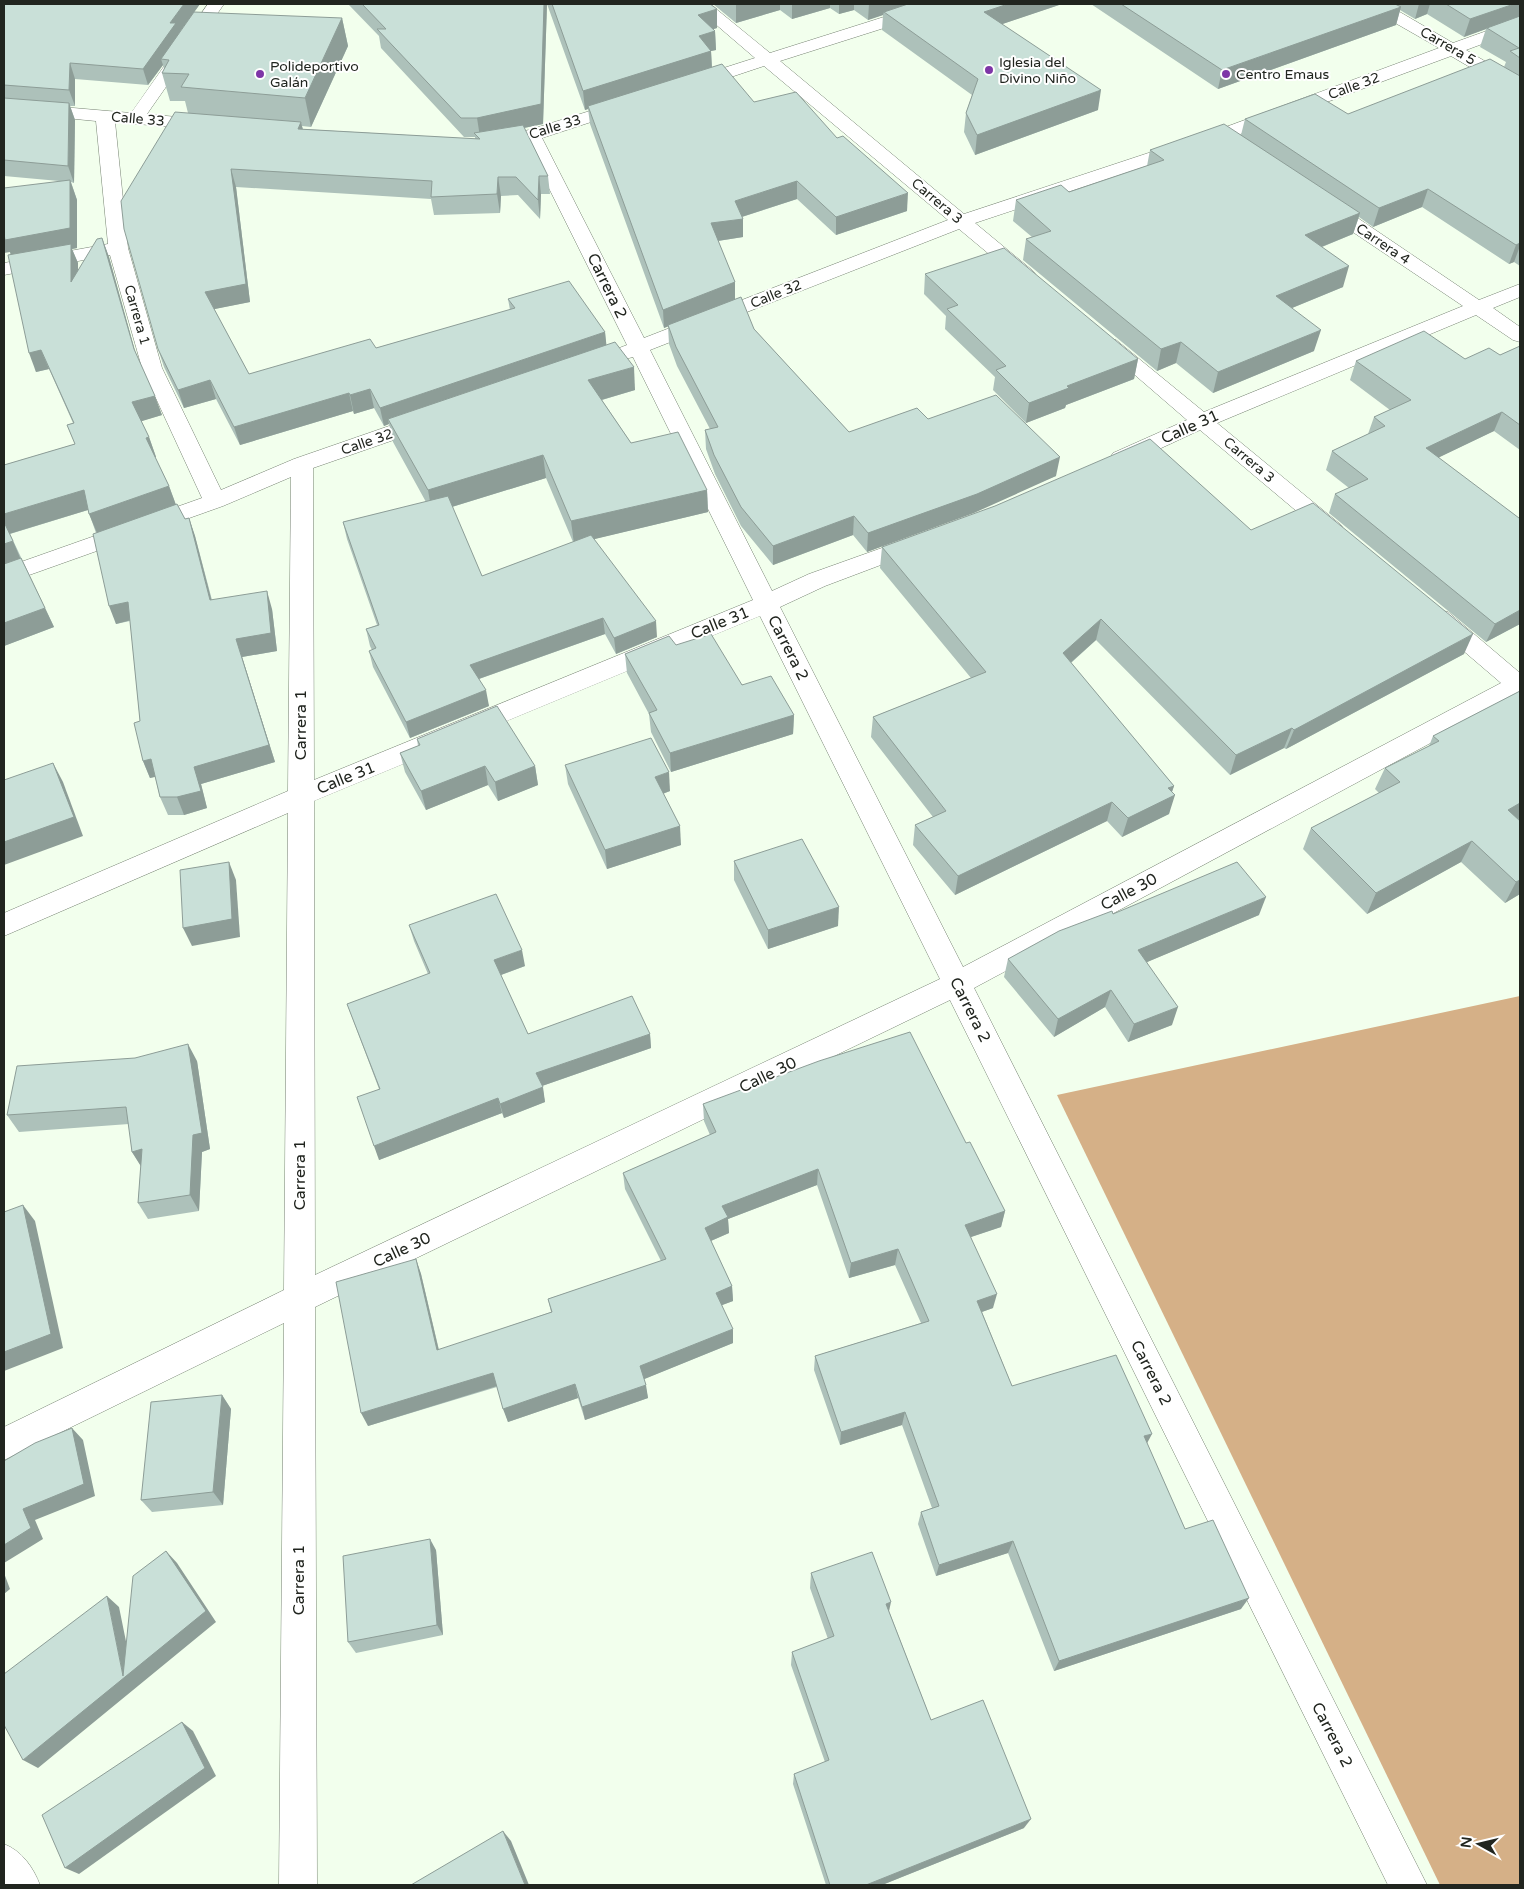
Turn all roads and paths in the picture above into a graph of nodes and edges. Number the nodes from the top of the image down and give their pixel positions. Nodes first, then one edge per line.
1 (216, 4) edge
2 (700, 4) edge
3 (941, 4) edge
4 (1375, 4) edge
5 (1520, 24) edge
6 (1454, 50) junction
7 (767, 59) junction
8 (1520, 89) edge
9 (672, 90) edge
10 (644, 99) edge
11 (4, 107) edge
12 (105, 116) junction
13 (136, 118) junction
14 (224, 126) edge
15 (532, 135) junction
16 (498, 141) edge
17 (1312, 196) edge
18 (961, 221) junction
19 (118, 248) junction
20 (4, 269) edge
21 (1044, 290) edge
22 (1520, 290) edge
23 (1477, 307) junction
24 (1097, 334) edge
25 (1520, 336) edge
26 (638, 348) junction
27 (601, 361) edge
28 (442, 416) edge
29 (1202, 422) junction
30 (302, 464) junction
31 (1097, 469) edge
32 (215, 501) junction
33 (937, 537) edge
34 (1346, 540) edge
35 (4, 576) edge
36 (1421, 603) edge
37 (766, 604) junction
38 (1520, 685) edge
39 (301, 796) junction
40 (4, 925) edge
41 (956, 984) junction
42 (299, 1299) junction
43 (4, 1444) edge
44 (4, 1863) edge
45 (21, 1885) edge
46 (298, 1885) edge
47 (1408, 1885) edge

1 - 13 street
2 - 7 street, Carrera 3
3 - 7 street
4 - 6 street, Carrera 5
5 - 6 street, Calle 32
6 - 8 street, Carrera 5
6 - 18 street, Calle 32
7 - 9 street
7 - 18 street, Carrera 3
10 - 15 street, Calle 33
11 - 12 street, Calle 33
12 - 13 street, Calle 33
12 - 19 street, Carrera 1
13 - 14 street, Calle 33
15 - 16 street, Calle 33
15 - 26 street, Carrera 2
17 - 23 street, Carrera 4
18 - 21 street, Carrera 3
18 - 26 street, Calle 32
19 - 20 street
19 - 32 street, Carrera 1
22 - 23 street, Calle 31
23 - 25 street, Carrera 4
23 - 29 street, Calle 31
24 - 29 street, Carrera 3
26 - 27 street, Calle 32
26 - 37 street, Carrera 2
28 - 30 street, Calle 32
29 - 31 street, Calle 31
29 - 34 street, Carrera 3
30 - 32 street, Calle 32
30 - 39 street, Carrera 1
32 - 35 street, Calle 32
33 - 37 street, Calle 31
36 - 38 street
37 - 39 street, Calle 31
37 - 41 street, Carrera 2
38 - 41 street, Calle 30
39 - 40 street, Calle 31
39 - 42 street, Carrera 1
41 - 42 street, Calle 30
41 - 47 street, Carrera 2
42 - 43 street, Calle 30
42 - 46 street, Carrera 1
44 - 45 street

